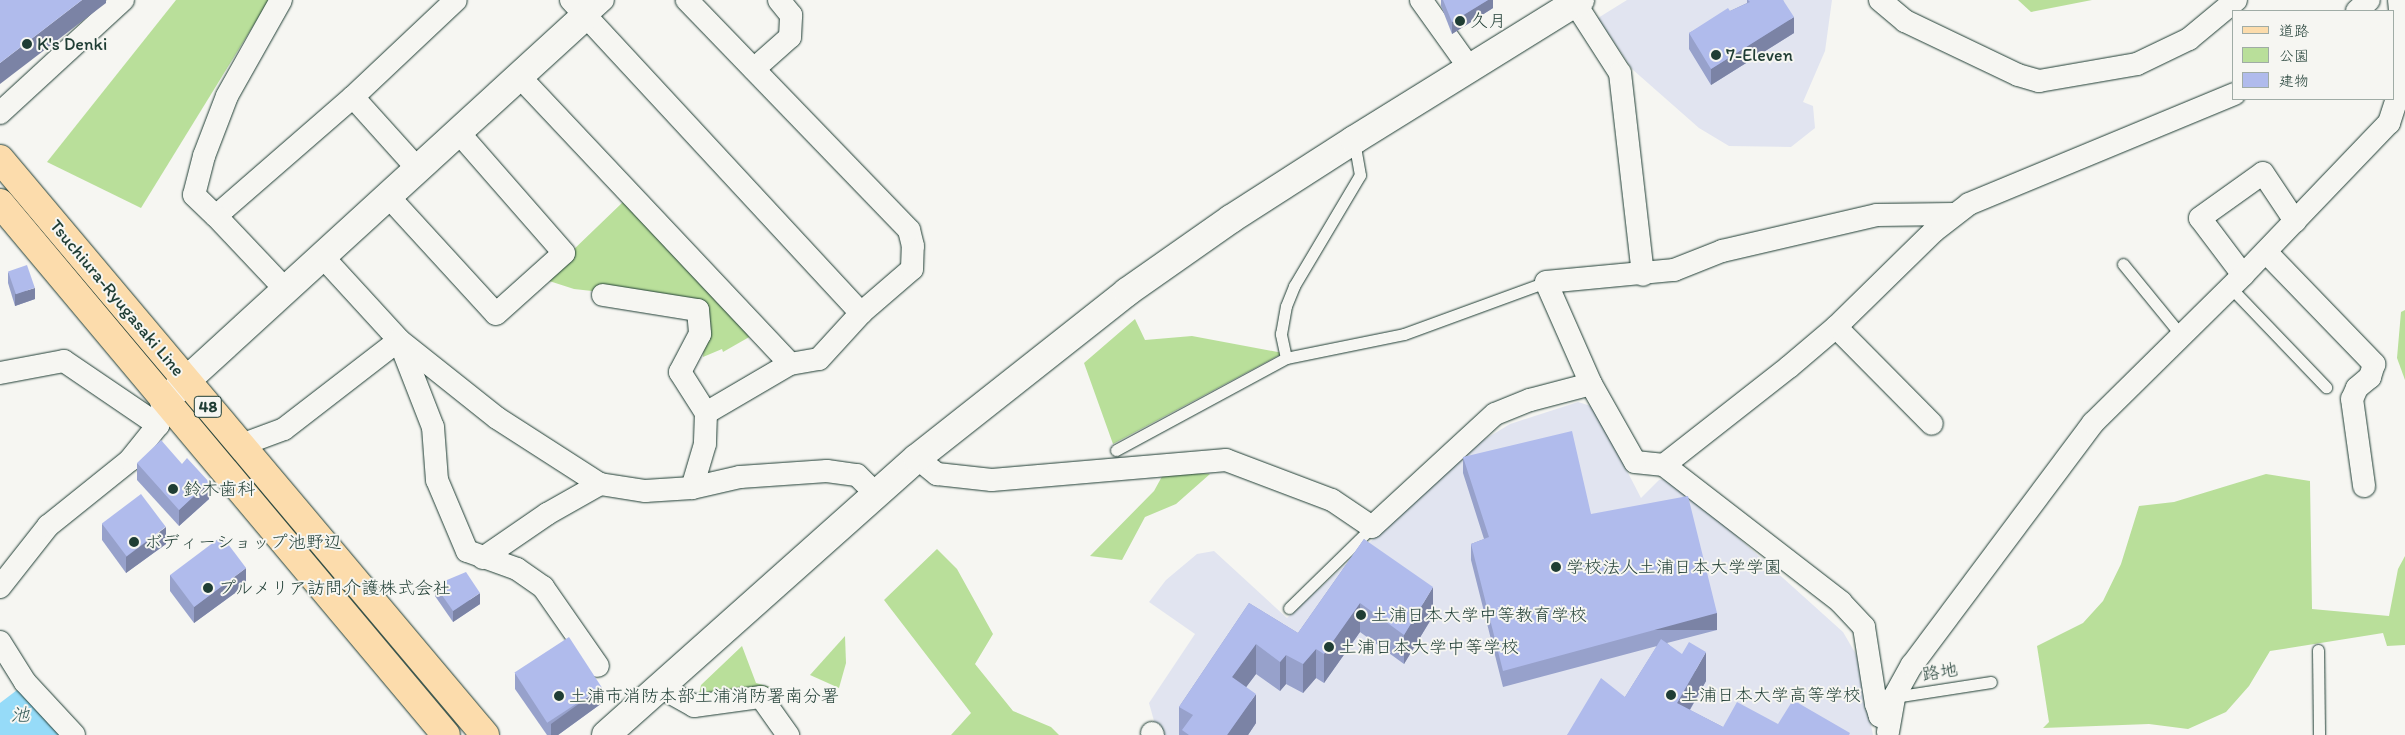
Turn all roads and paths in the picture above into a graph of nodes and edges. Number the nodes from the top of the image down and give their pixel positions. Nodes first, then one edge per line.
1 (123, 0) edge
2 (281, 0) edge
3 (455, 0) edge
4 (687, 0) edge
5 (779, 0) edge
6 (1421, 0) edge
7 (1880, 0) edge
8 (2236, 0) edge
9 (2369, 0) edge
10 (2399, 0) edge
11 (1577, 1) edge
12 (586, 5) edge
13 (2358, 10) edge
14 (1468, 66) junction
15 (754, 69) junction
16 (519, 76) junction
17 (2232, 95) edge
18 (353, 97) junction
19 (0, 113) edge
20 (458, 132) junction
21 (1354, 140) junction
22 (0, 159) edge
23 (417, 168) junction
24 (387, 195) junction
25 (0, 203) edge
26 (1954, 214) junction
27 (216, 216) junction
28 (2295, 221) junction
29 (2266, 252) junction
30 (322, 256) junction
31 (2123, 264) dead end
32 (1643, 275) junction
33 (2237, 281) junction
34 (1546, 282) junction
35 (285, 288) junction
36 (603, 295) dead end
37 (862, 313) junction
38 (1836, 327) junction
39 (2181, 335) junction
40 (399, 340) junction
41 (1286, 358) junction
42 (790, 364) junction
43 (0, 373) edge
44 (186, 381) junction
45 (1591, 384) junction
46 (2326, 387) dead end
47 (161, 413) junction
48 (706, 413) junction
49 (1932, 424) dead end
50 (241, 445) junction
51 (1116, 450) dead end
52 (917, 458) junction
53 (1664, 465) junction
54 (600, 484) junction
55 (2364, 486) dead end
56 (692, 488) junction
57 (876, 494) junction
58 (1372, 527) junction
59 (484, 558) junction
60 (0, 587) edge
61 (1289, 608) dead end
62 (0, 642) edge
63 (2318, 650) dead end
64 (598, 666) dead end
65 (1991, 682) dead end
66 (660, 687) junction
67 (1894, 697) junction
68 (1888, 727) edge
69 (74, 735) edge
70 (446, 735) edge
71 (485, 735) edge
72 (606, 735) edge
73 (788, 735) edge
74 (2319, 735) edge

1 - 19 street
2 - 27 street
3 - 18 street
4 - 15 street
5 - 15 street
6 - 14 street
7 - 8 street
9 - 13 street
10 - 28 street
11 - 14 street
11 - 32 street
12 - 16 street
12 - 37 street
14 - 21 street
15 - 37 street
16 - 20 street
16 - 42 street
17 - 26 street
18 - 23 street
18 - 27 street
20 - 23 street
20 - 24 street
21 - 41 lane
21 - 52 street
22 - 44 main road, Tsuchiura-Ryugasaki Line / 48
23 - 24 street
24 - 30 street
25 - 47 main road, Tsuchiura-Ryugasaki Line / 48
26 - 32 street
26 - 38 street
27 - 35 street
28 - 29 street
28 - 33 street
29 - 33 street
29 - 55 street
30 - 35 street
30 - 40 street
31 - 39 lane
32 - 34 street
33 - 39 street
33 - 46 lane
34 - 41 lane
34 - 45 street
35 - 44 street
36 - 48 street
37 - 42 street
38 - 49 street
38 - 53 street
39 - 67 street
40 - 50 street
40 - 54 street
40 - 59 street
41 - 51 lane
42 - 48 street
43 - 47 street
44 - 47 street
44 - 50 main road, Tsuchiura-Ryugasaki Line / 48
45 - 53 street
45 - 58 street
47 - 60 street
47 - 70 main road, Tsuchiura-Ryugasaki Line / 48
48 - 56 street
50 - 71 main road, Tsuchiura-Ryugasaki Line / 48
52 - 57 street
52 - 58 street
53 - 68 street
54 - 56 street
54 - 59 street
56 - 57 street
57 - 66 street
58 - 61 lane
59 - 64 street
62 - 69 street
63 - 74 lane
65 - 67 lane, 路地
66 - 72 street
66 - 73 street
67 - 68 street

